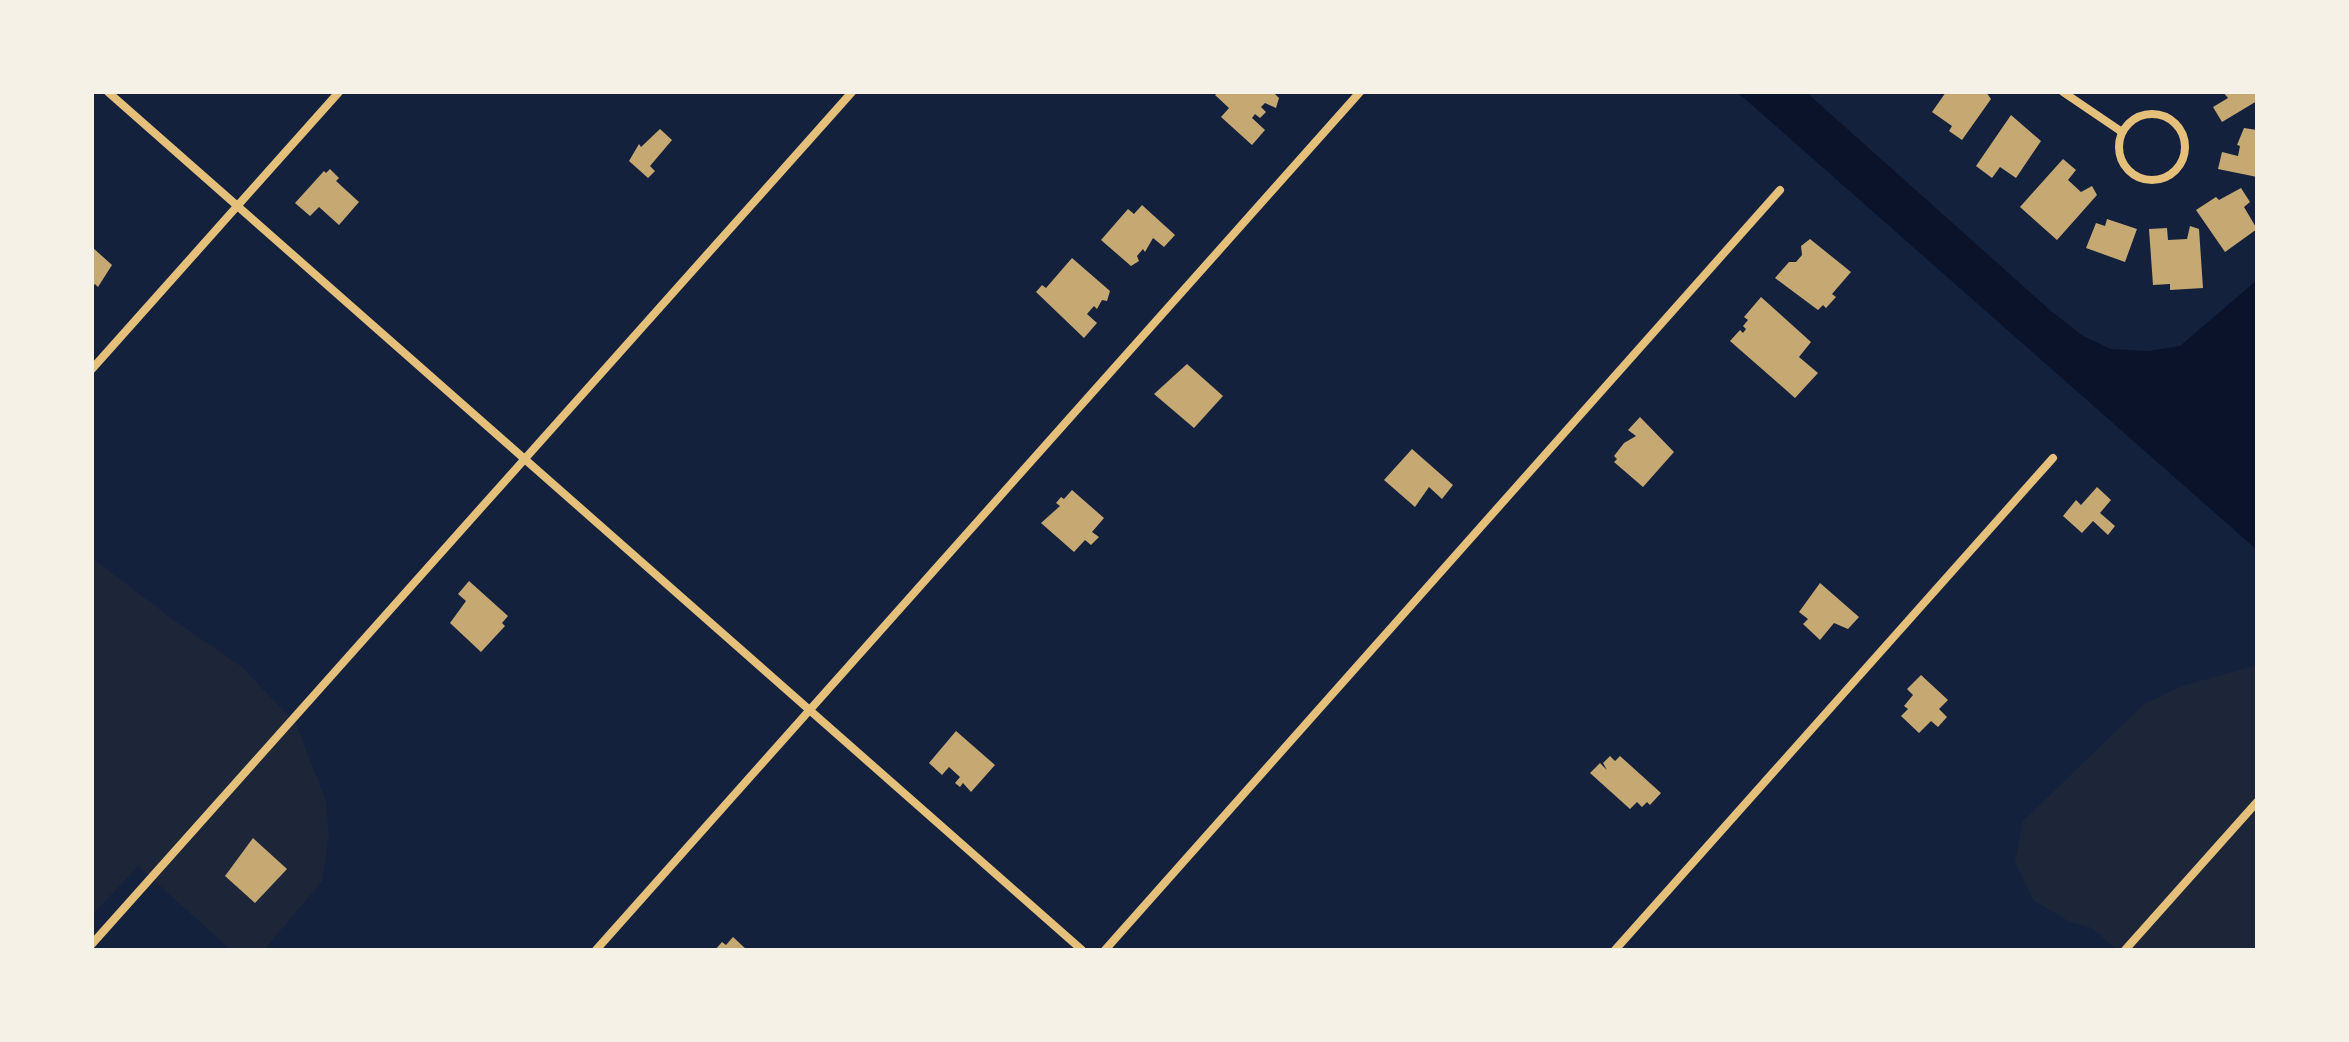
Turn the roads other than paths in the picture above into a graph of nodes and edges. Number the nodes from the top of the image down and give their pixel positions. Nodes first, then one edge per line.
1 (108, 92) edge
2 (339, 92) edge
3 (852, 92) edge
4 (1360, 92) edge
5 (2063, 92) edge
6 (2122, 132) junction
7 (1780, 190) dead end
8 (238, 206) junction
9 (92, 369) edge
10 (2053, 458) dead end
11 (524, 459) junction
12 (809, 711) junction
13 (2257, 802) edge
14 (92, 944) edge
15 (596, 950) edge
16 (1082, 950) edge
17 (1105, 950) edge
18 (1615, 950) edge
19 (2125, 950) edge

1 - 8 street
2 - 8 street
3 - 11 street
4 - 12 street
5 - 6 street
6 - 6 street
7 - 17 street
8 - 9 street
8 - 11 street
10 - 18 street
11 - 12 street
11 - 14 street
12 - 15 street
12 - 16 street
13 - 19 street

